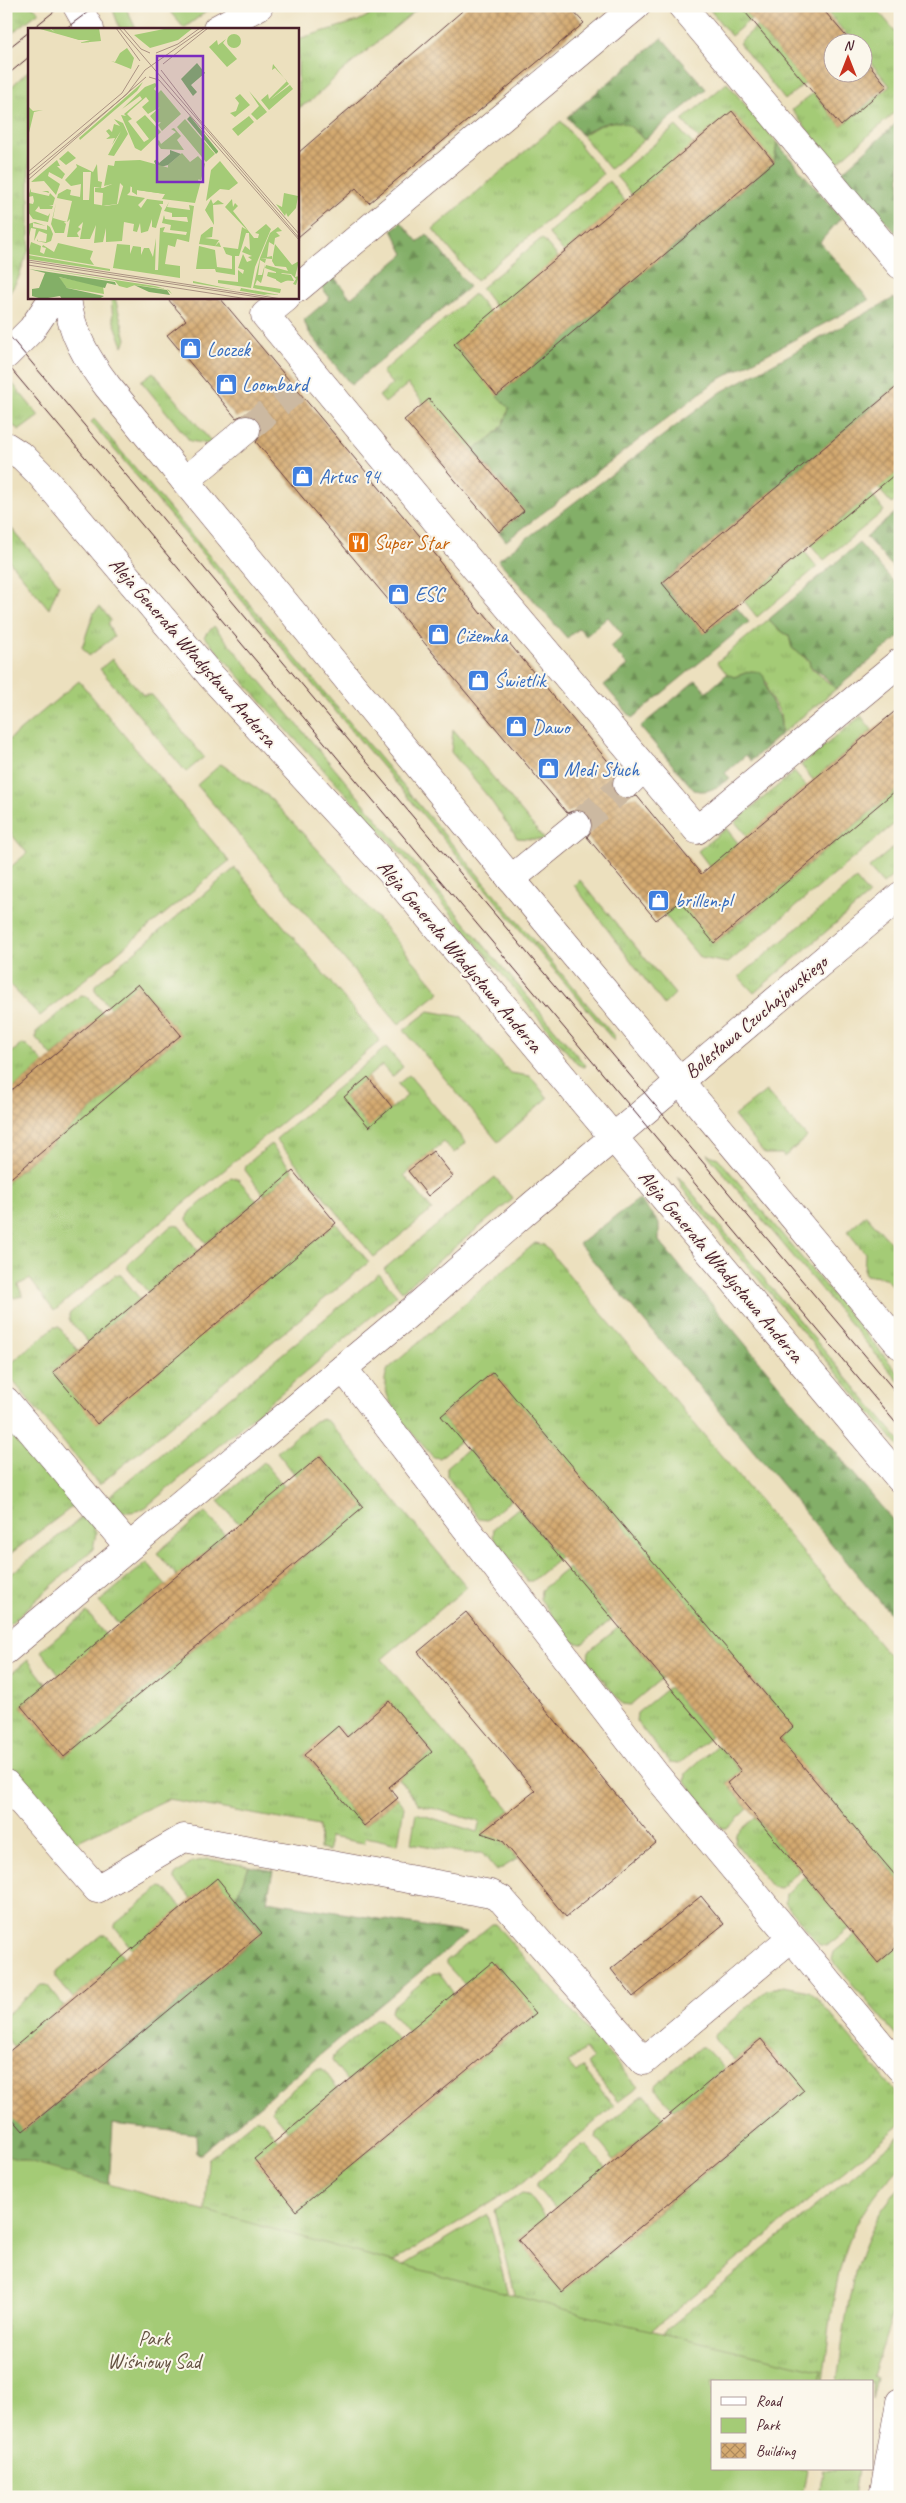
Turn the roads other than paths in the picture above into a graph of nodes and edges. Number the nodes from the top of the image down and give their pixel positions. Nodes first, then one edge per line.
1 (77, 6) edge
2 (259, 6) edge
3 (636, 6) edge
4 (682, 6) edge
5 (89, 28) edge
6 (219, 28) edge
7 (900, 265) edge
8 (299, 287) edge
9 (52, 299) edge
10 (67, 299) edge
11 (285, 299) edge
12 (6, 355) edge
13 (246, 430) tunnel mouth
14 (6, 446) edge
15 (185, 481) junction
16 (900, 662) edge
17 (577, 825) tunnel mouth
18 (511, 879) junction
19 (900, 896) edge
20 (680, 1081) junction
21 (612, 1139) junction
22 (900, 1345) edge
23 (343, 1368) junction
24 (6, 1401) edge
25 (900, 1479) edge
26 (130, 1547) junction
27 (6, 1650) edge
28 (6, 1784) edge
29 (791, 1938) junction
30 (900, 2068) edge
31 (900, 2402) edge
32 (883, 2497) edge

1 - 5 street
2 - 6 street
3 - 8 street
4 - 7 street
9 - 12 street
10 - 15 street
11 - 16 street
13 - 15 street
14 - 21 street, Aleja Generała Władysława Andersa
15 - 18 street
17 - 18 street
18 - 20 street
19 - 20 street, Bolesława Czuchajowskiego
20 - 21 street, Bolesława Czuchajowskiego
20 - 22 street
21 - 23 street, Bolesława Czuchajowskiego
21 - 25 street, Aleja Generała Władysława Andersa
23 - 26 street, Bolesława Czuchajowskiego
23 - 29 street
24 - 26 street
26 - 27 street, Bolesława Czuchajowskiego
28 - 29 street
29 - 30 street
31 - 32 street

